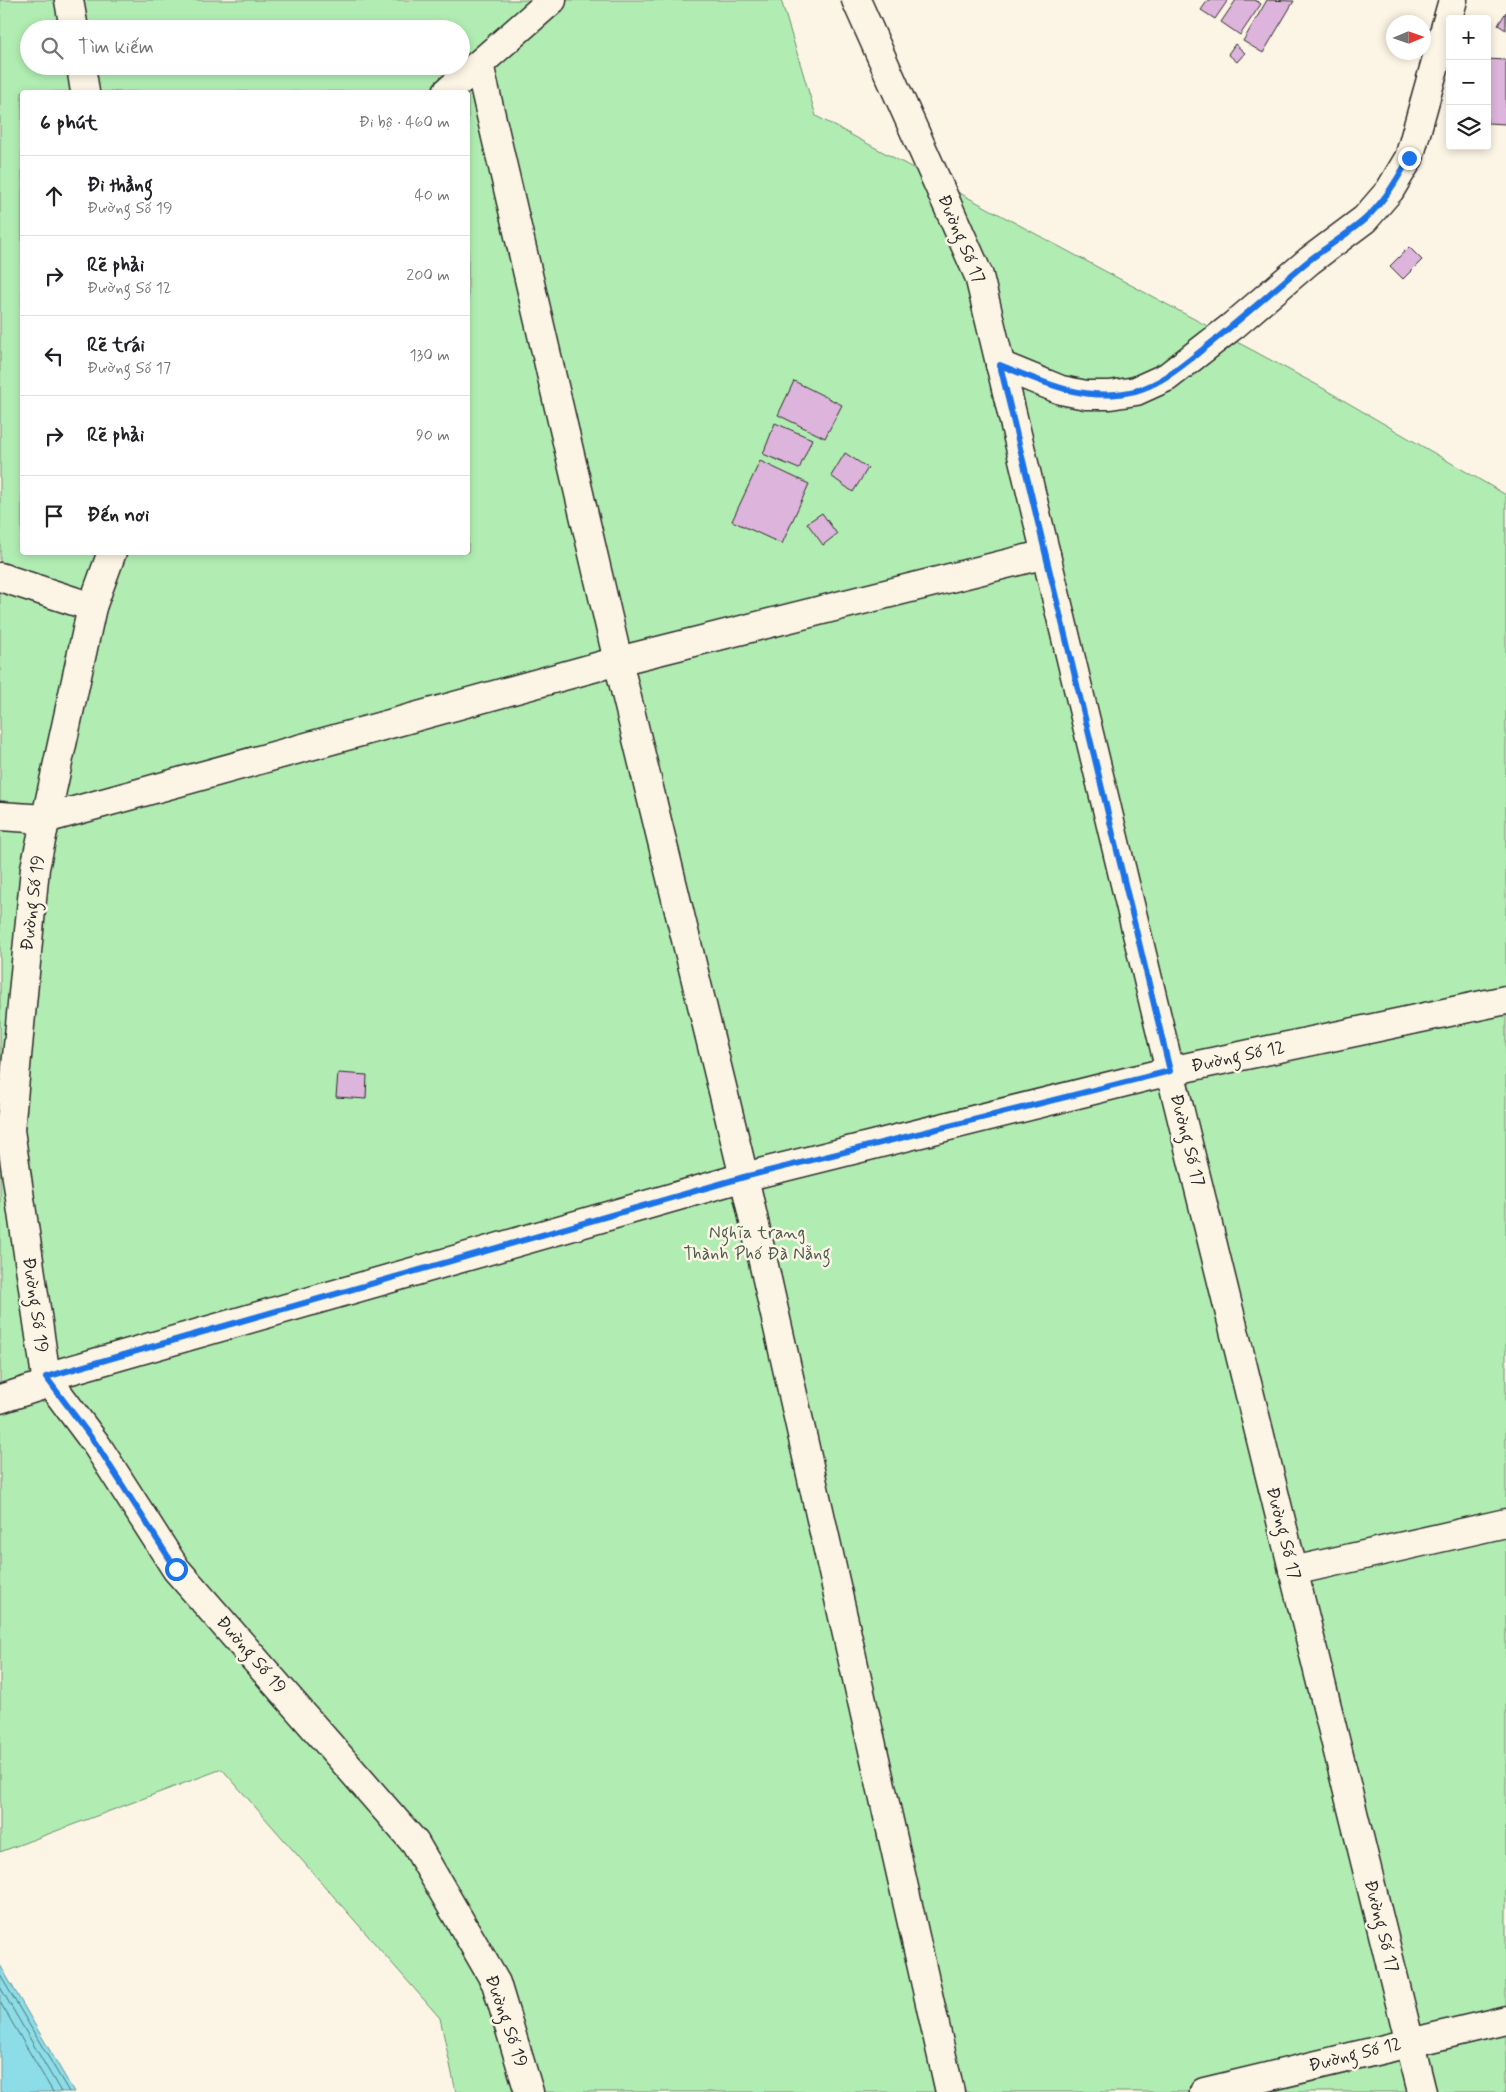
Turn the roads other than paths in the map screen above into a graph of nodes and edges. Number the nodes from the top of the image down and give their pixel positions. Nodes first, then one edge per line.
1 (69, 0) edge
2 (552, 0) edge
3 (856, 0) edge
4 (1453, 0) edge
5 (72, 20) edge
6 (479, 64) junction
7 (470, 72) edge
8 (82, 75) edge
9 (466, 75) edge
10 (85, 90) edge
11 (448, 90) edge
12 (1000, 365) junction
13 (1046, 554) junction
14 (111, 555) edge
15 (0, 577) edge
16 (92, 606) junction
17 (618, 661) junction
18 (0, 816) edge
19 (45, 819) junction
20 (1506, 1000) edge
21 (1170, 1071) junction
22 (744, 1177) junction
23 (48, 1380) junction
24 (0, 1399) edge
25 (1506, 1523) edge
26 (1292, 1571) junction
27 (1506, 2020) edge
28 (1409, 2042) junction
29 (529, 2092) edge
30 (950, 2092) edge
31 (1204, 2092) edge
32 (1422, 2092) edge

1 - 5 street
2 - 6 street
3 - 12 street, Đường Số 17
4 - 12 street
6 - 7 street
6 - 17 street
8 - 10 street
9 - 11 street
12 - 13 street, Đường Số 17
13 - 17 street
13 - 21 street, Đường Số 17
14 - 16 street, Đường Số 19
15 - 16 street
16 - 19 street, Đường Số 19
17 - 19 street
17 - 22 street
18 - 19 street
19 - 23 street, Đường Số 19
20 - 21 street, Đường Số 12
21 - 22 street, Đường Số 12
21 - 26 street, Đường Số 17
22 - 23 street, Đường Số 12
22 - 30 street
23 - 24 street, Đường Số 12
23 - 29 street, Đường Số 19
25 - 26 street
26 - 28 street, Đường Số 17
27 - 28 street, Đường Số 12
28 - 31 street, Đường Số 12
28 - 32 street, Đường Số 17

